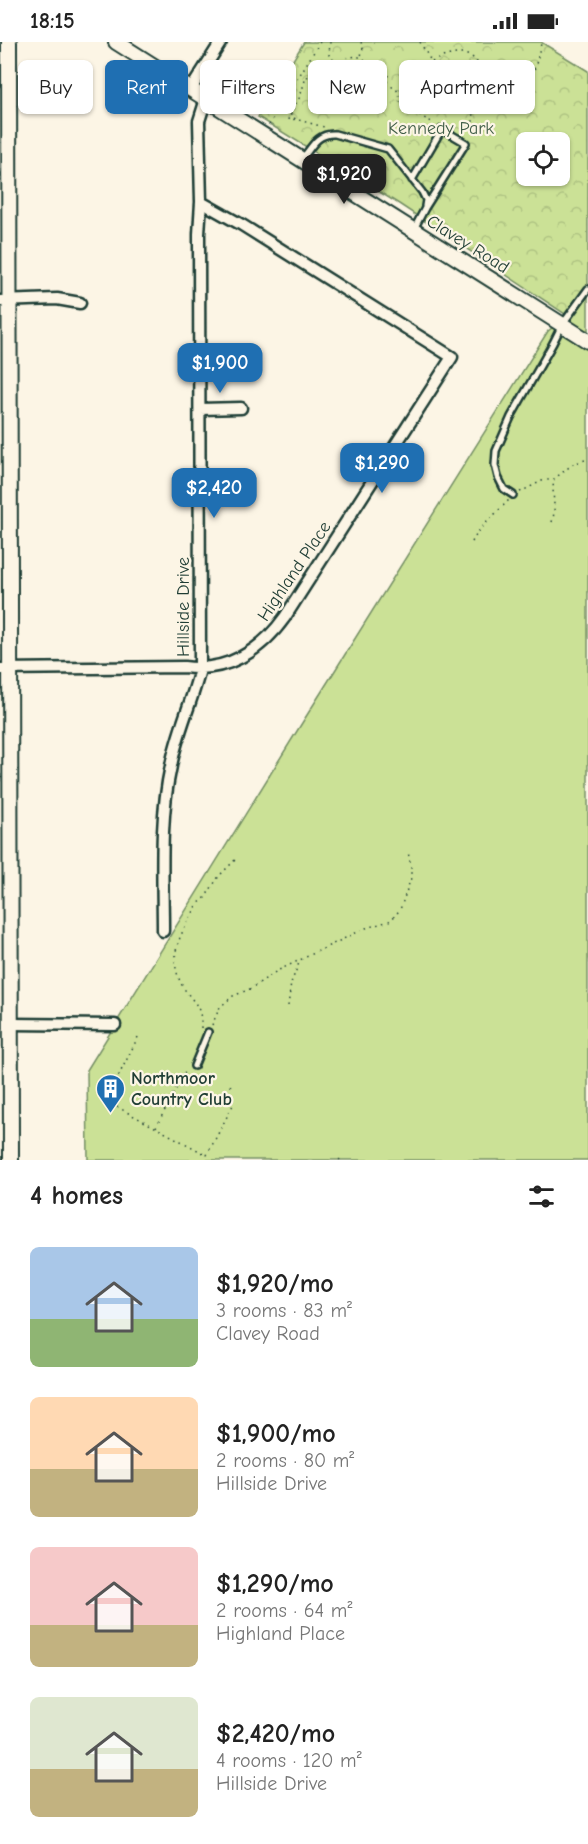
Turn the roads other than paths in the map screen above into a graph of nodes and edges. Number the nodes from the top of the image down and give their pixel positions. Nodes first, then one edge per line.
1 (9, 42) edge
2 (116, 42) edge
3 (221, 42) edge
4 (191, 89) junction
5 (200, 95) edge
6 (201, 114) edge
7 (230, 114) edge
8 (302, 160) junction
9 (412, 180) junction
10 (201, 202) junction
11 (425, 208) junction
12 (414, 231) junction
13 (588, 289) edge
14 (5, 301) edge
15 (80, 303) dead end
16 (562, 325) junction
17 (588, 341) edge
18 (241, 408) dead end
19 (200, 409) junction
20 (513, 495) road end
21 (5, 669) edge
22 (200, 669) junction
23 (163, 931) dead end
24 (11, 1024) junction
25 (119, 1027) dead end
26 (208, 1032) road end
27 (192, 1065) road end
28 (5, 1133) edge
29 (11, 1160) edge

1 - 14 main road
2 - 4 main road, Clavey Road
3 - 4 street
4 - 5 main road, Clavey Road
6 - 10 street, Hillside Drive
7 - 8 main road, Clavey Road
8 - 9 lane
8 - 12 main road, Clavey Road
9 - 11 lane
9 - 11 lane
10 - 19 street, Hillside Drive
10 - 22 street, Highland Place
11 - 12 lane
12 - 16 main road, Clavey Road
13 - 16 lane
14 - 15 street
14 - 21 main road
16 - 17 main road, Clavey Road
16 - 20 lane
18 - 19 street
19 - 22 street, Hillside Drive
21 - 22 street, Highland Place
21 - 24 main road
22 - 23 street, Hillside Drive
24 - 25 street
24 - 28 main road
26 - 27 lane
28 - 29 main road

